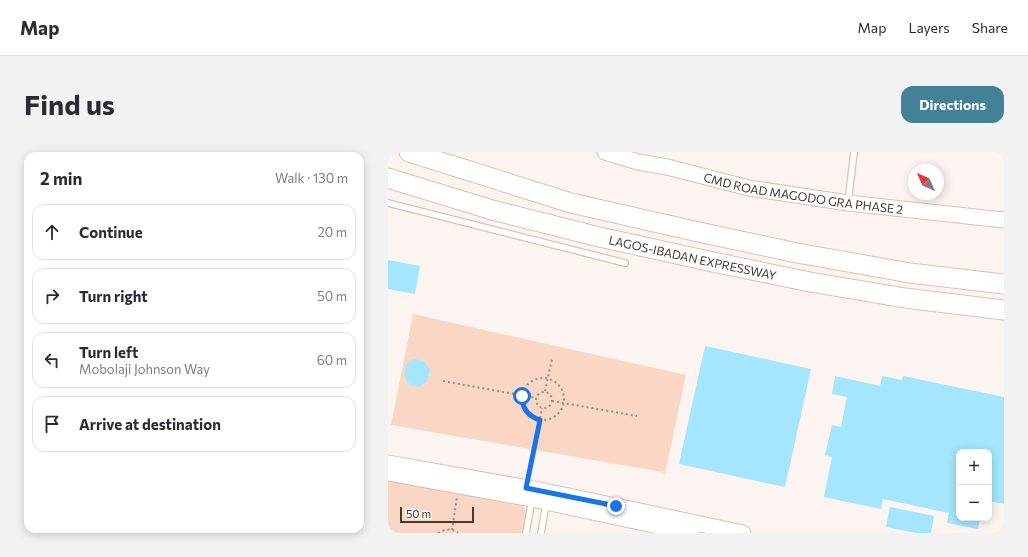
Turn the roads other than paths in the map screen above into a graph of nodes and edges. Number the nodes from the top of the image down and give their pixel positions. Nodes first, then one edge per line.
1 (409, 152) edge
2 (605, 152) edge
3 (854, 152) edge
4 (388, 178) edge
5 (388, 203) edge
6 (848, 203) junction
7 (1004, 220) edge
8 (625, 263) dead end
9 (1004, 284) edge
10 (1004, 310) edge
11 (388, 463) edge
12 (388, 474) edge
13 (535, 496) junction
14 (526, 533) edge
15 (541, 533) edge
16 (691, 533) edge
17 (743, 533) edge

1 - 9 highway
2 - 6 street, CMD ROAD MAGODO GRA PHASE 2
3 - 6 lane
4 - 10 highway, LAGOS-IBADAN EXPRESSWAY
5 - 8 lane
6 - 7 street, CMD ROAD MAGODO GRA PHASE 2
11 - 13 street
12 - 13 street
13 - 14 lane
13 - 15 lane
13 - 16 street
13 - 17 street

